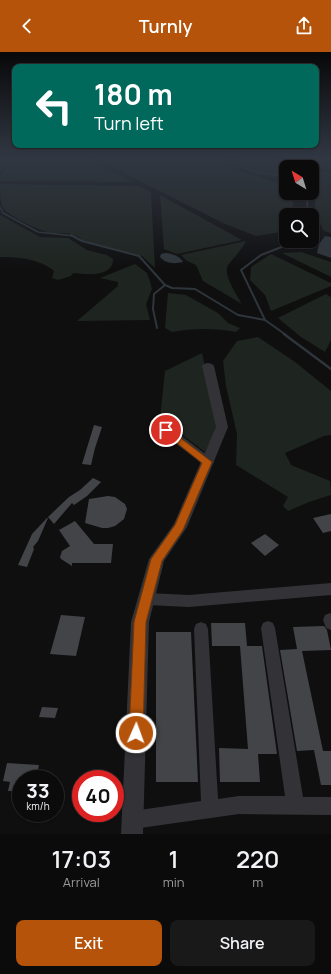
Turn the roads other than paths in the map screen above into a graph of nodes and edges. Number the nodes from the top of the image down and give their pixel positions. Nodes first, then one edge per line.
1 (208, 366) dead end
2 (166, 430) dead end
3 (208, 462) junction
4 (331, 589) edge
5 (147, 599) junction
6 (268, 628) dead end
7 (201, 629) dead end
8 (295, 806) junction
9 (331, 806) edge
10 (210, 809) junction
11 (132, 827) edge

1 - 3 street
2 - 3 street
3 - 5 street
4 - 5 street
5 - 11 street
6 - 8 street
7 - 10 street
8 - 9 street
8 - 10 street
10 - 11 street

